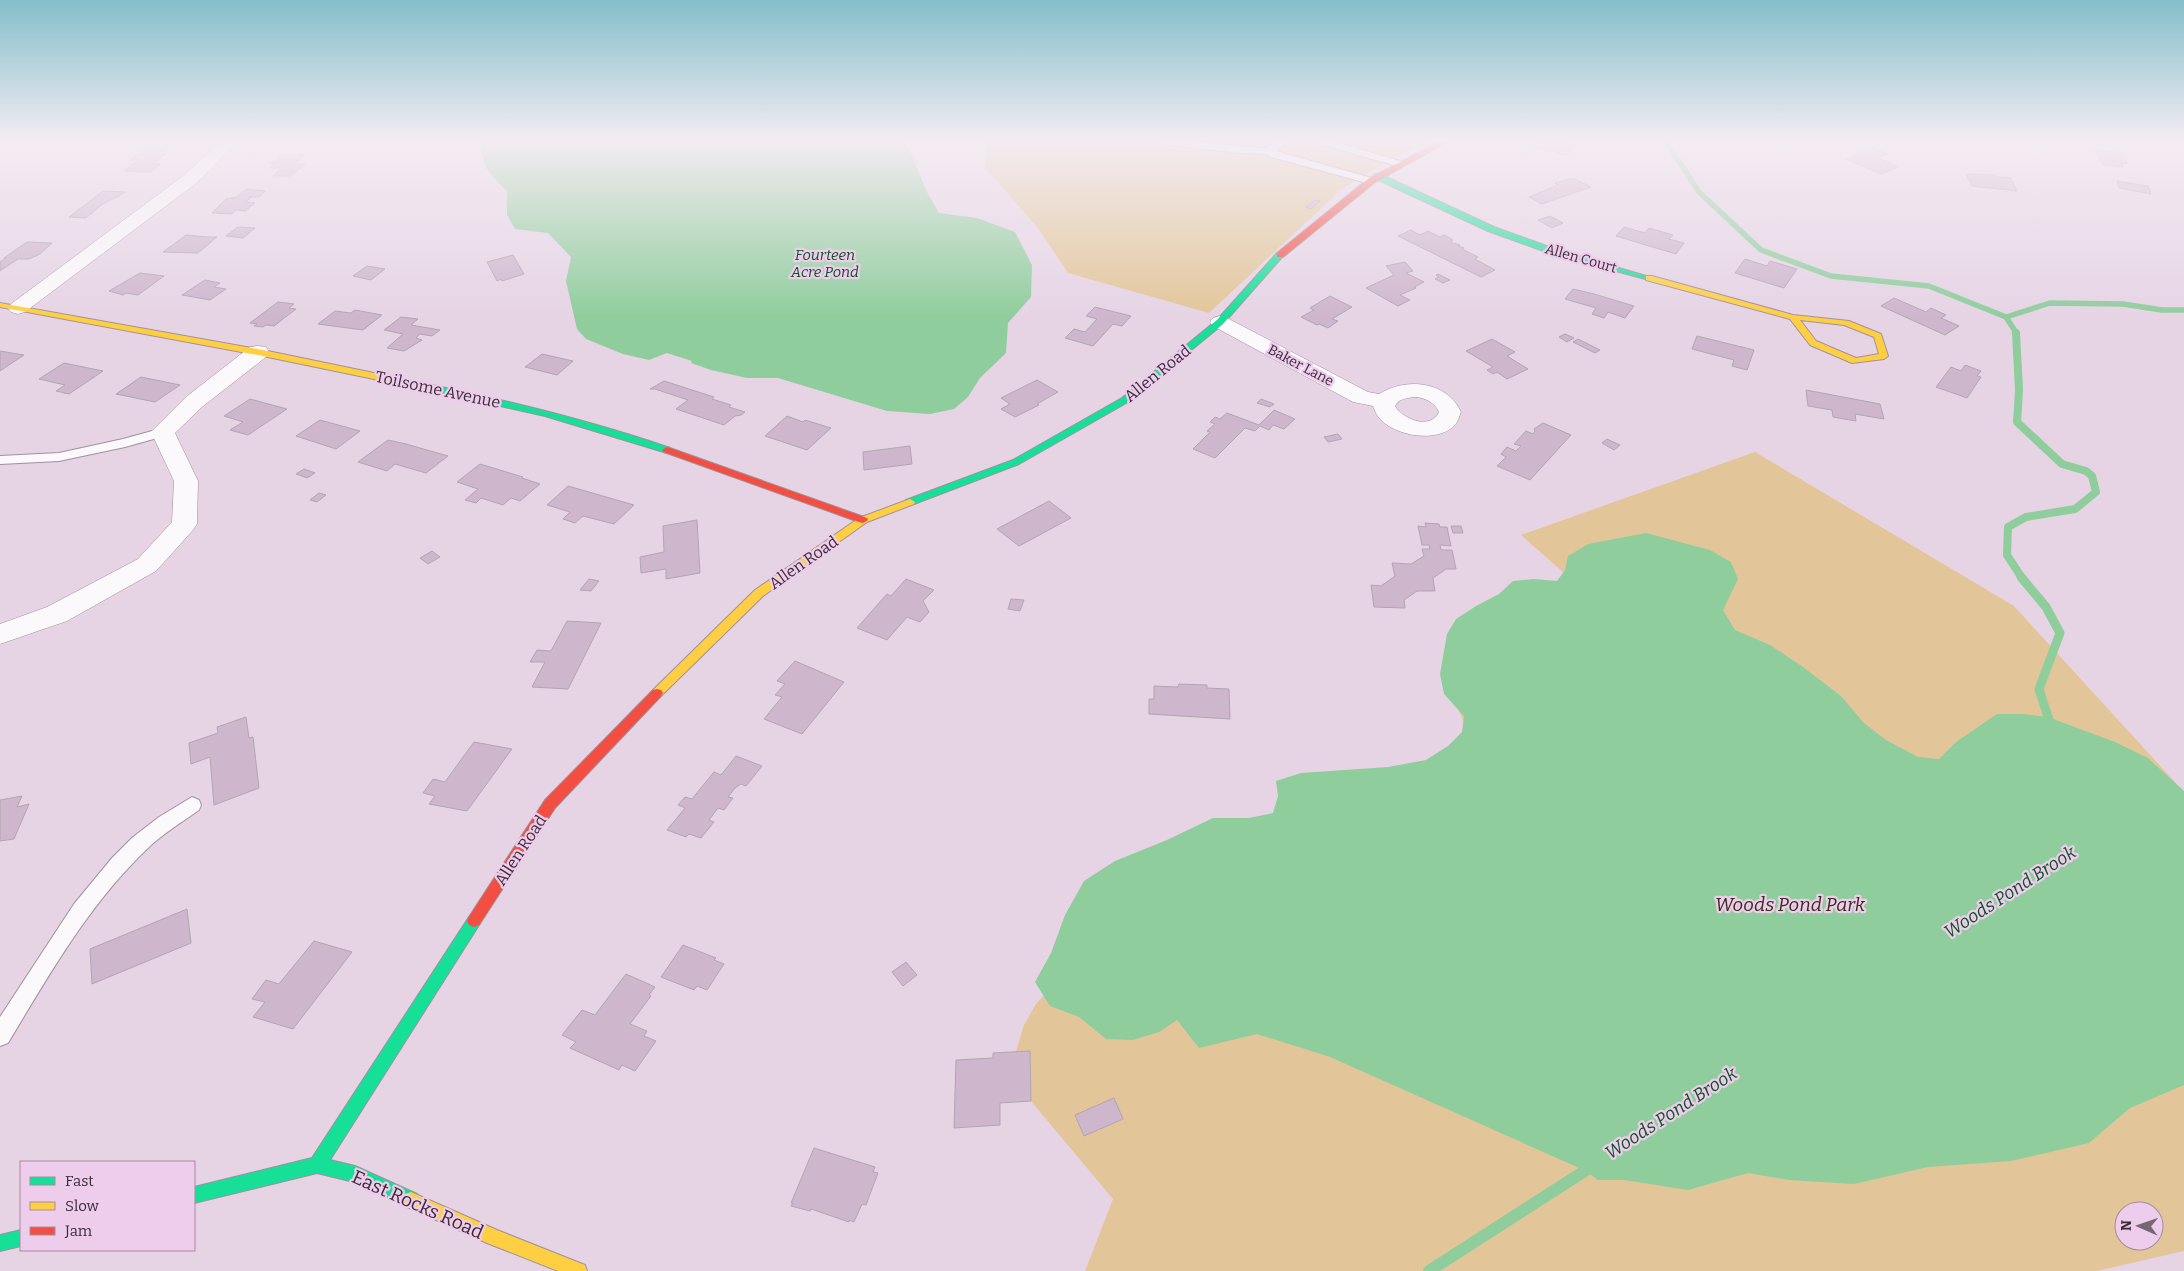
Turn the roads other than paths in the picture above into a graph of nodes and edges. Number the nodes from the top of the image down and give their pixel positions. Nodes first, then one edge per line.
1 (162, 199) edge
2 (1348, 199) edge
3 (1423, 199) edge
4 (9, 307) edge
5 (1793, 316) junction
6 (1220, 322) junction
7 (258, 352) junction
8 (1385, 402) dead end
9 (163, 432) junction
10 (0, 460) edge
11 (862, 520) junction
12 (0, 634) edge
13 (192, 805) dead end
14 (0, 1036) edge
15 (317, 1165) junction
16 (195, 1195) edge
17 (20, 1238) edge
18 (0, 1243) edge
19 (579, 1271) edge

1 - 4 street
2 - 6 street, Allen Road
3 - 5 street, Allen Court
4 - 7 street, Toilsome Avenue
5 - 5 street, Allen Court
6 - 8 street, Baker Lane
6 - 11 street, Allen Road
7 - 9 street
7 - 11 street, Toilsome Avenue
9 - 10 lane
9 - 12 street
11 - 15 street, Allen Road
13 - 14 lane
15 - 16 street, East Rocks Road
15 - 19 street, East Rocks Road
17 - 18 street

